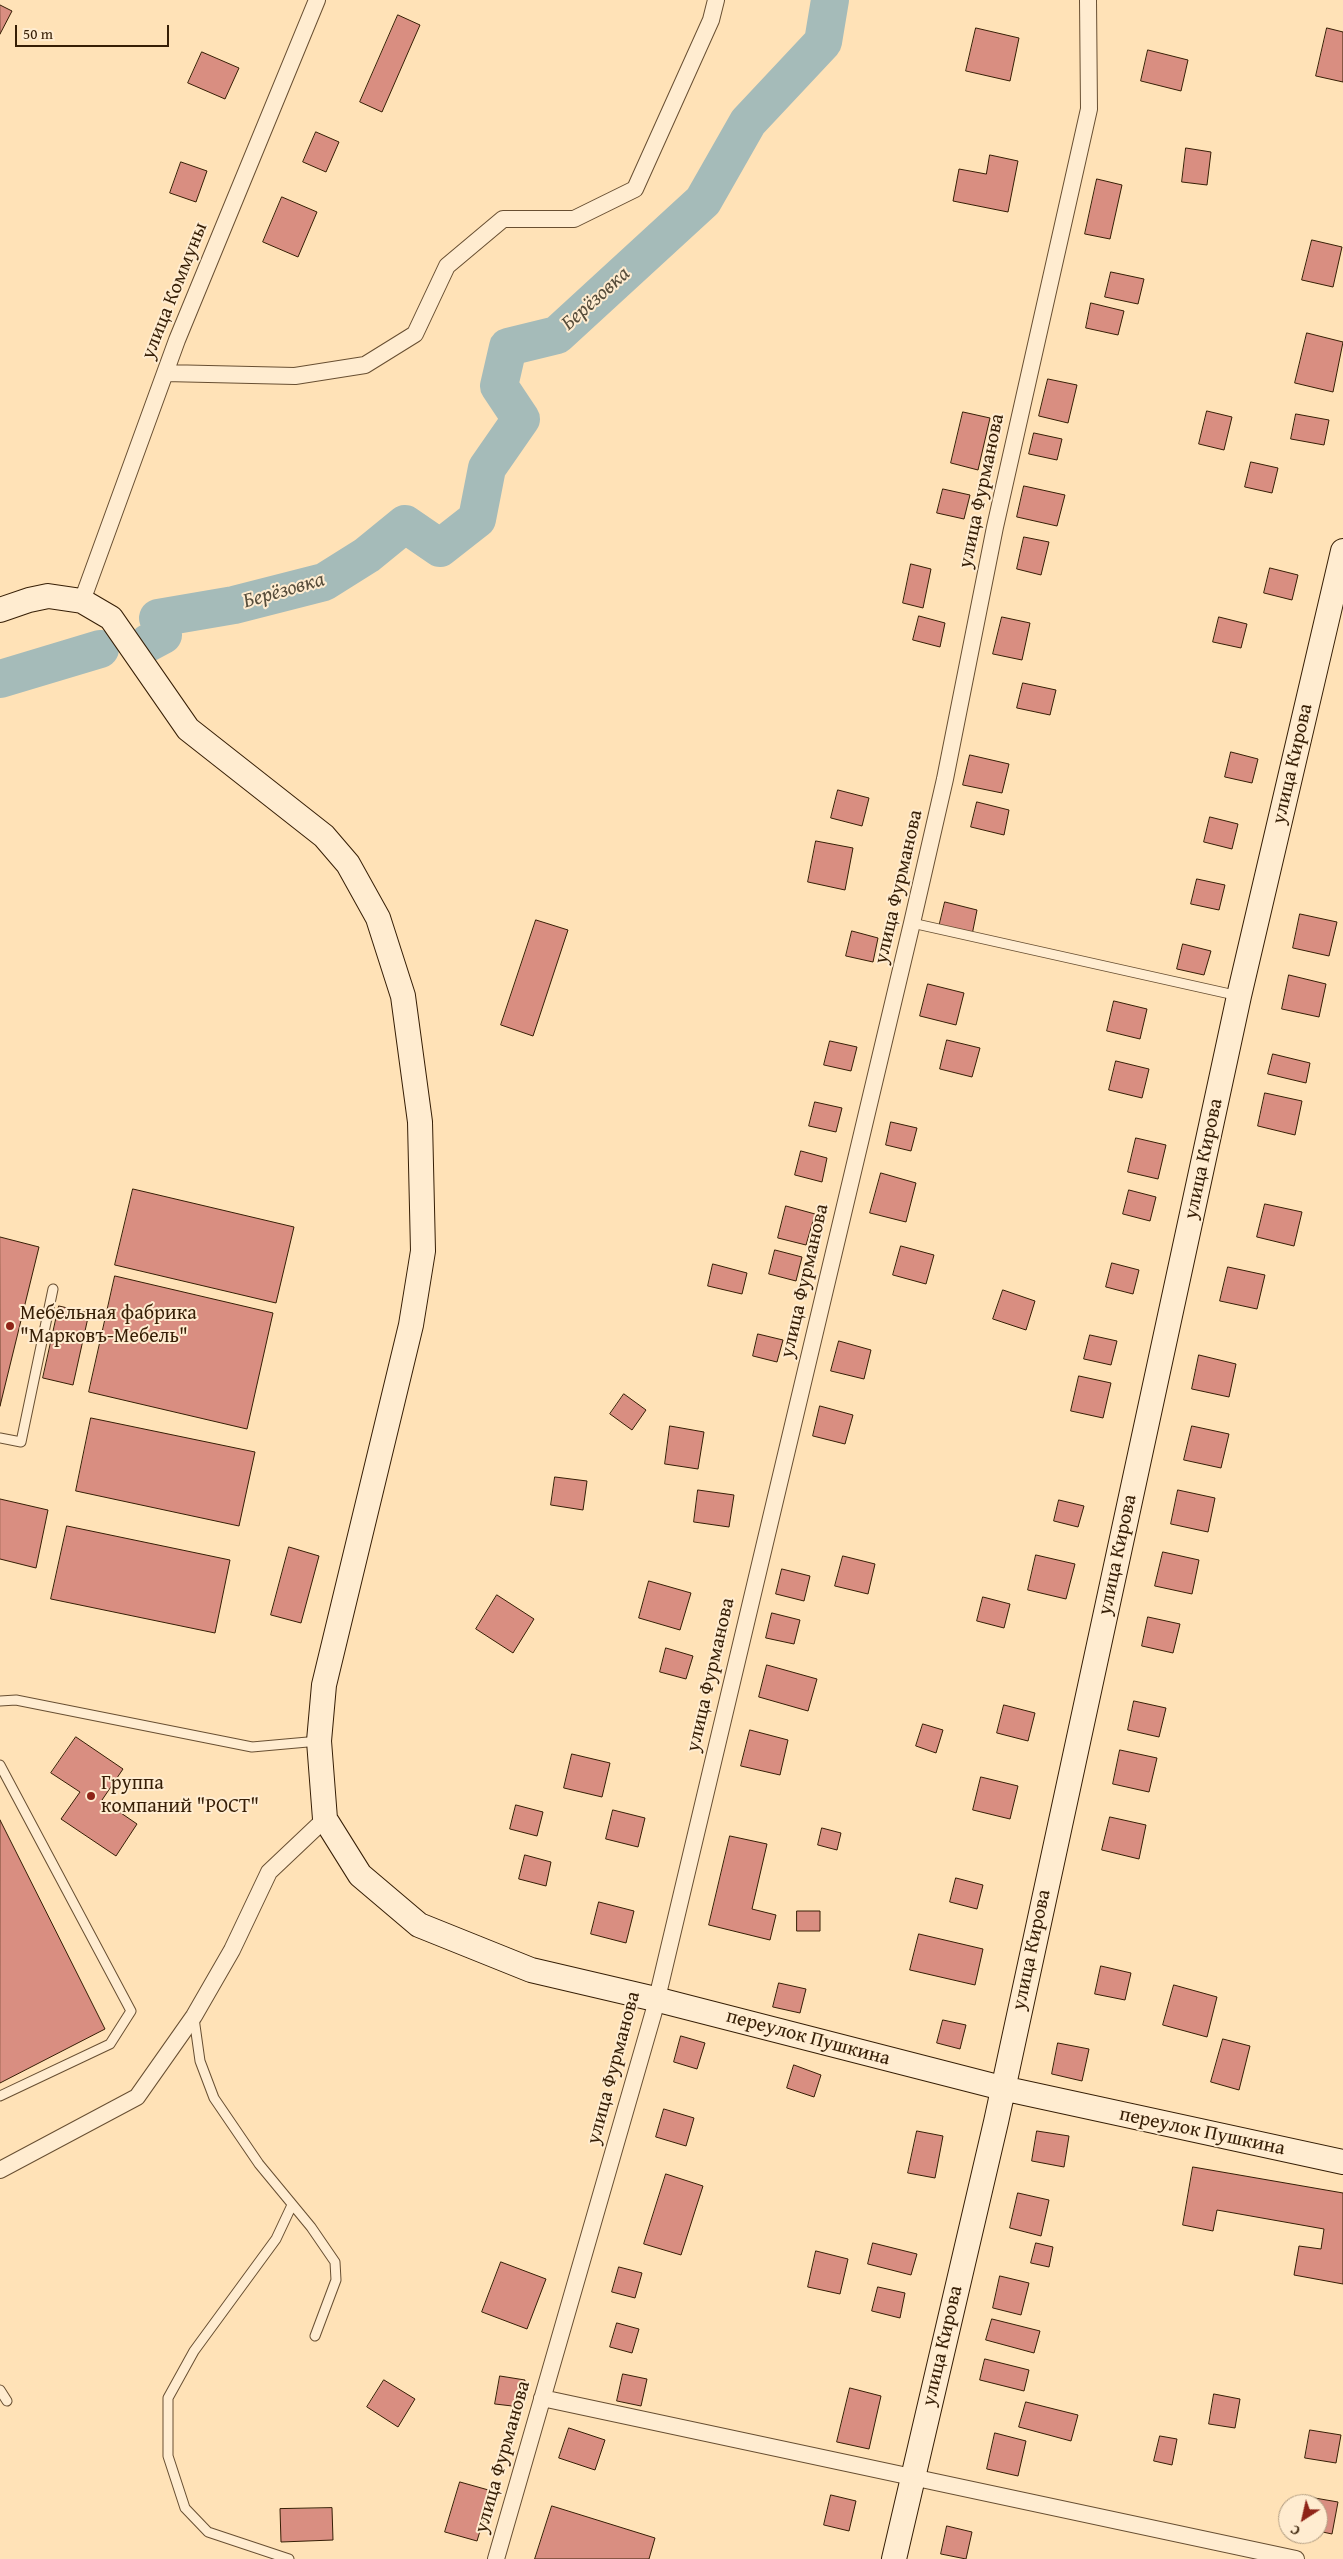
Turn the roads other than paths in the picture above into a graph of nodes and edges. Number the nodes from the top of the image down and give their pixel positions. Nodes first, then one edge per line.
1 (317, 0) edge
2 (716, 0) edge
3 (1088, 0) edge
4 (164, 373) junction
5 (1343, 550) edge
6 (82, 601) junction
7 (0, 610) edge
8 (912, 923) junction
9 (1239, 996) junction
10 (53, 1289) dead end
11 (0, 1438) edge
12 (0, 1701) edge
13 (319, 1741) junction
14 (0, 1765) edge
15 (325, 1819) junction
16 (655, 1998) junction
17 (194, 2016) junction
18 (1002, 2088) junction
19 (0, 2096) edge
20 (1343, 2162) edge
21 (0, 2170) edge
22 (292, 2204) junction
23 (315, 2336) dead end
24 (0, 2390) edge
25 (542, 2398) junction
26 (7, 2401) dead end
27 (912, 2477) junction
28 (289, 2559) edge
29 (496, 2559) edge
30 (894, 2559) edge
31 (1296, 2559) edge

1 - 4 street, улица Коммуны
2 - 4 street
3 - 8 street, улица Фурманова
4 - 6 street, улица Коммуны
5 - 9 street, улица Кирова
6 - 7 street
6 - 13 street
8 - 9 lane
8 - 16 street, улица Фурманова
9 - 18 street, улица Кирова
10 - 11 lane
12 - 13 lane
13 - 15 street
14 - 19 lane
15 - 16 street, переулок Пушкина
15 - 17 street
16 - 18 street, переулок Пушкина
16 - 25 street, улица Фурманова
17 - 21 street
17 - 22 lane
18 - 20 street, переулок Пушкина
18 - 27 street, улица Кирова
22 - 23 lane
22 - 28 lane
24 - 26 lane
25 - 27 street
25 - 29 street, улица Фурманова
27 - 30 street, улица Кирова
27 - 31 street

